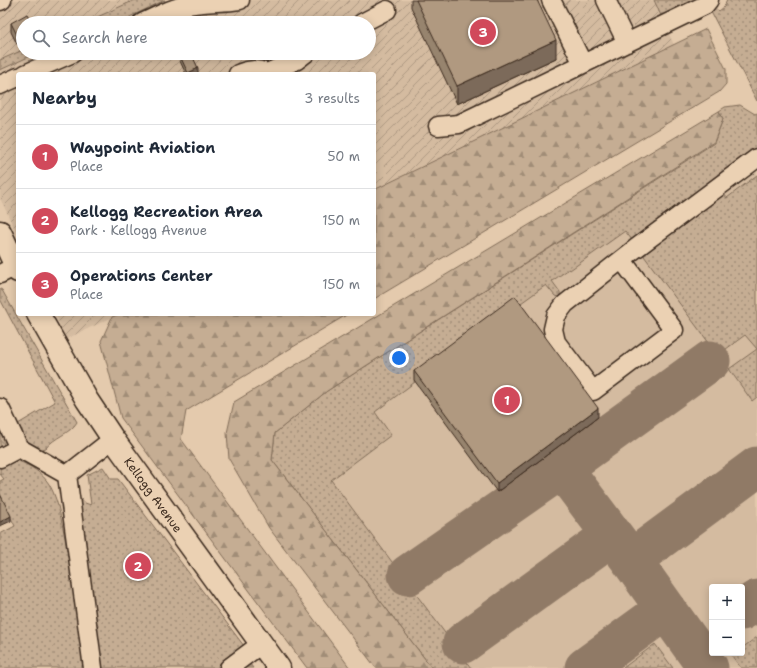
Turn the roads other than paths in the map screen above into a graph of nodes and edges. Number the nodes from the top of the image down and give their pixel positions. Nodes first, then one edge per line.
1 (240, 0) edge
2 (551, 0) edge
3 (606, 0) edge
4 (709, 0) edge
5 (182, 3) edge
6 (387, 10) dead end
7 (156, 16) edge
8 (375, 16) edge
9 (627, 43) junction
10 (57, 60) edge
11 (297, 60) edge
12 (583, 64) junction
13 (29, 72) edge
14 (242, 72) edge
15 (262, 72) edge
16 (271, 72) edge
17 (16, 78) edge
18 (0, 85) edge
19 (438, 126) dead end
20 (757, 158) edge
21 (0, 232) edge
22 (622, 260) junction
23 (11, 270) edge
24 (39, 316) edge
25 (0, 408) edge
26 (113, 440) junction
27 (19, 448) junction
28 (0, 458) edge
29 (67, 475) junction
30 (261, 644) junction
31 (93, 668) edge
32 (229, 668) edge
33 (279, 668) edge

1 - 5 lane
2 - 12 lane
3 - 9 lane
4 - 9 lane
5 - 7 lane
6 - 8 lane
9 - 12 lane
10 - 13 lane
11 - 16 lane
12 - 19 lane
14 - 15 lane
17 - 18 lane
20 - 22 lane
21 - 23 main road
22 - 22 lane
24 - 26 main road, Kellogg Avenue
25 - 27 lane
26 - 29 lane
26 - 30 main road, Kellogg Avenue
27 - 28 lane
27 - 29 lane
29 - 31 lane
30 - 32 lane
30 - 33 main road, Kellogg Avenue

